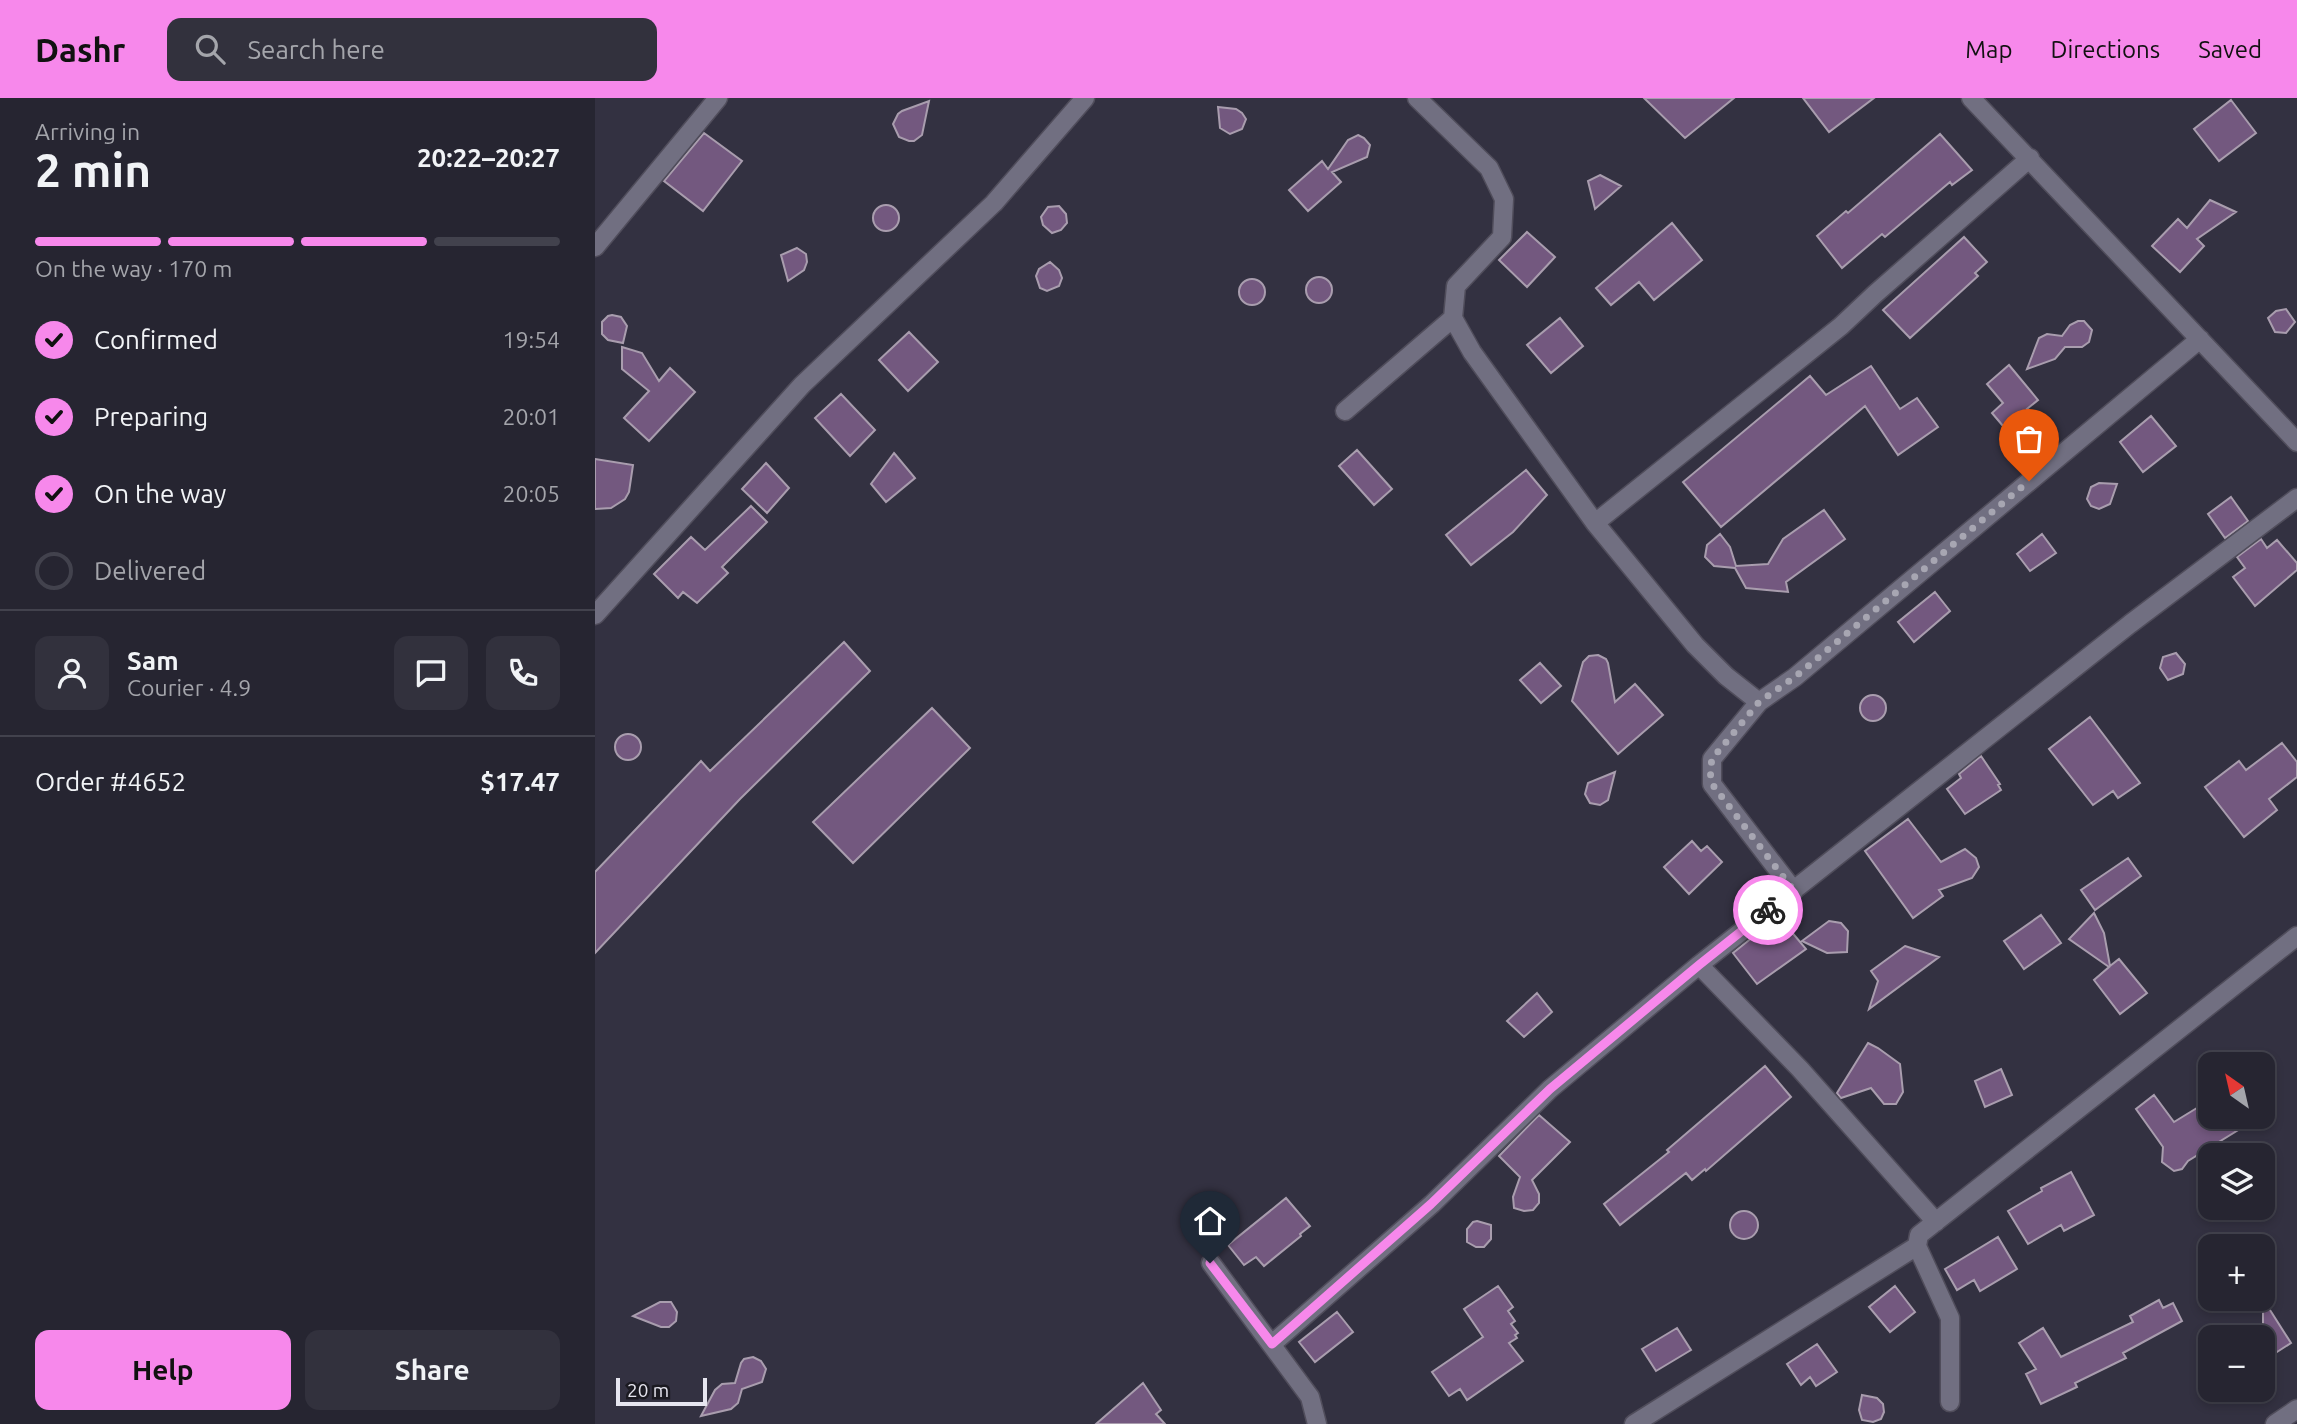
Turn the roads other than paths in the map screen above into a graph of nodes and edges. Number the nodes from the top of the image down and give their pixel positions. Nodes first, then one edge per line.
1 (718, 98) edge
2 (1085, 98) edge
3 (1417, 98) edge
4 (1971, 98) edge
5 (2030, 158) junction
6 (595, 247) edge
7 (1453, 318) junction
8 (2200, 339) junction
9 (1345, 411) dead end
10 (2297, 442) edge
11 (2297, 498) edge
12 (1595, 523) junction
13 (595, 615) edge
14 (1759, 702) junction
15 (1794, 891) junction
16 (2295, 943) edge
17 (1699, 965) junction
18 (1936, 1222) junction
19 (1917, 1246) junction
20 (1210, 1263) dead end
21 (1272, 1344) junction
22 (1950, 1402) dead end
23 (2297, 1409) edge
24 (1317, 1424) edge
25 (1634, 1424) edge
26 (2275, 1424) edge

1 - 6 street
2 - 13 street
3 - 7 street
4 - 5 street
5 - 8 street
5 - 12 street
7 - 9 street
7 - 12 street
8 - 10 street
8 - 14 street
11 - 15 street
12 - 14 street
14 - 15 street
15 - 17 street
16 - 18 street
17 - 18 street
17 - 21 street
18 - 19 street
19 - 22 street
19 - 25 street
20 - 21 street
21 - 24 street
23 - 26 street

